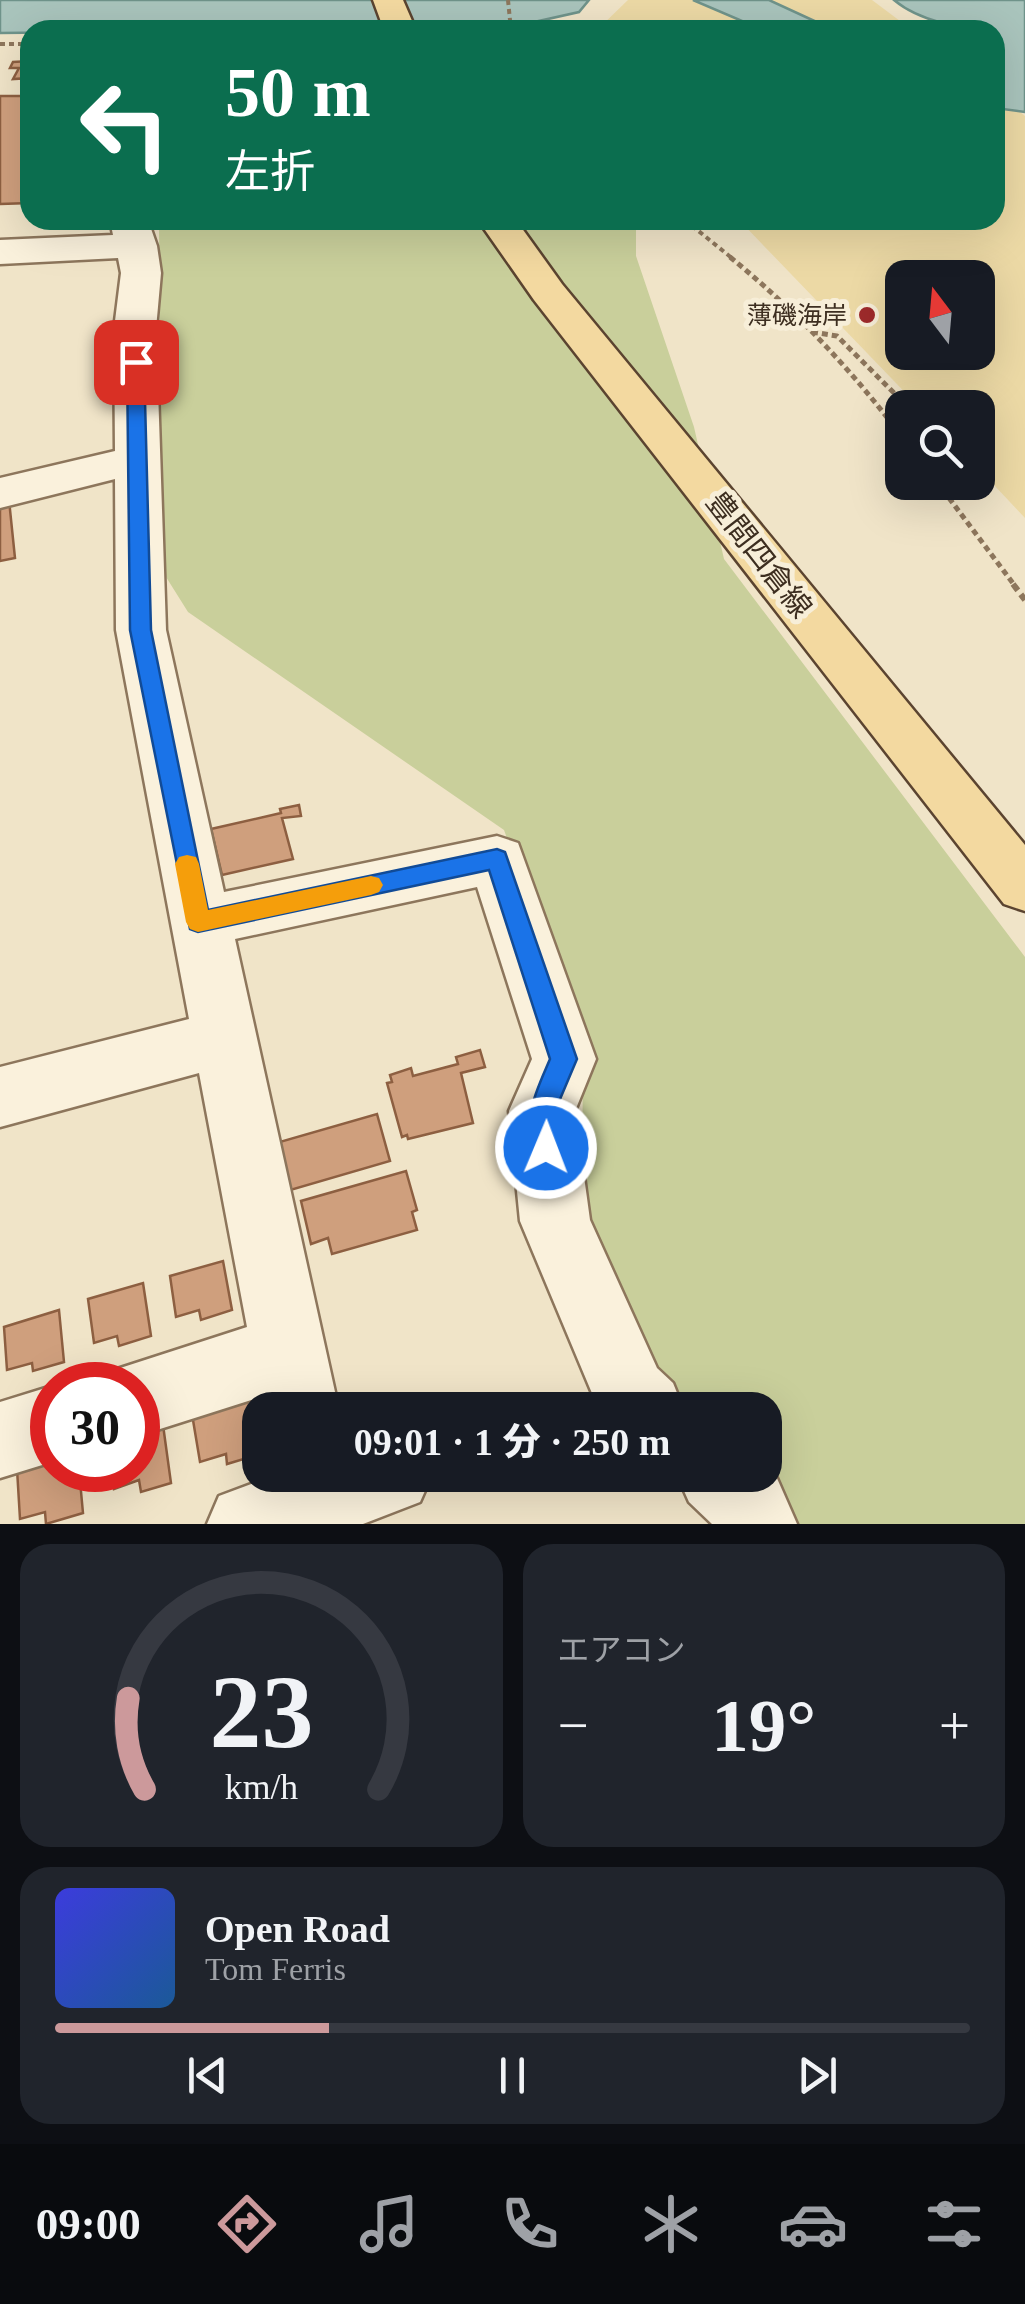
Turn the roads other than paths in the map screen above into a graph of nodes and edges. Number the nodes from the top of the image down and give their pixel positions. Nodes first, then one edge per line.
1 (504, 230) edge
2 (134, 233) edge
3 (0, 252) edge
4 (139, 459) junction
5 (0, 493) edge
6 (1025, 888) edge
7 (198, 922) junction
8 (222, 1039) junction
9 (0, 1096) edge
10 (295, 1380) edge
11 (616, 1392) edge
12 (160, 1395) edge
13 (30, 1431) edge
14 (0, 1440) edge
15 (308, 1492) edge
16 (735, 1492) edge
17 (246, 1524) edge
18 (757, 1524) edge

1 - 6 main road, 豊間四倉線
2 - 3 street
2 - 4 street
4 - 5 street
4 - 7 street
7 - 8 street
7 - 11 street
8 - 9 street
8 - 10 street
10 - 12 street
13 - 14 street
15 - 17 street
16 - 18 street

